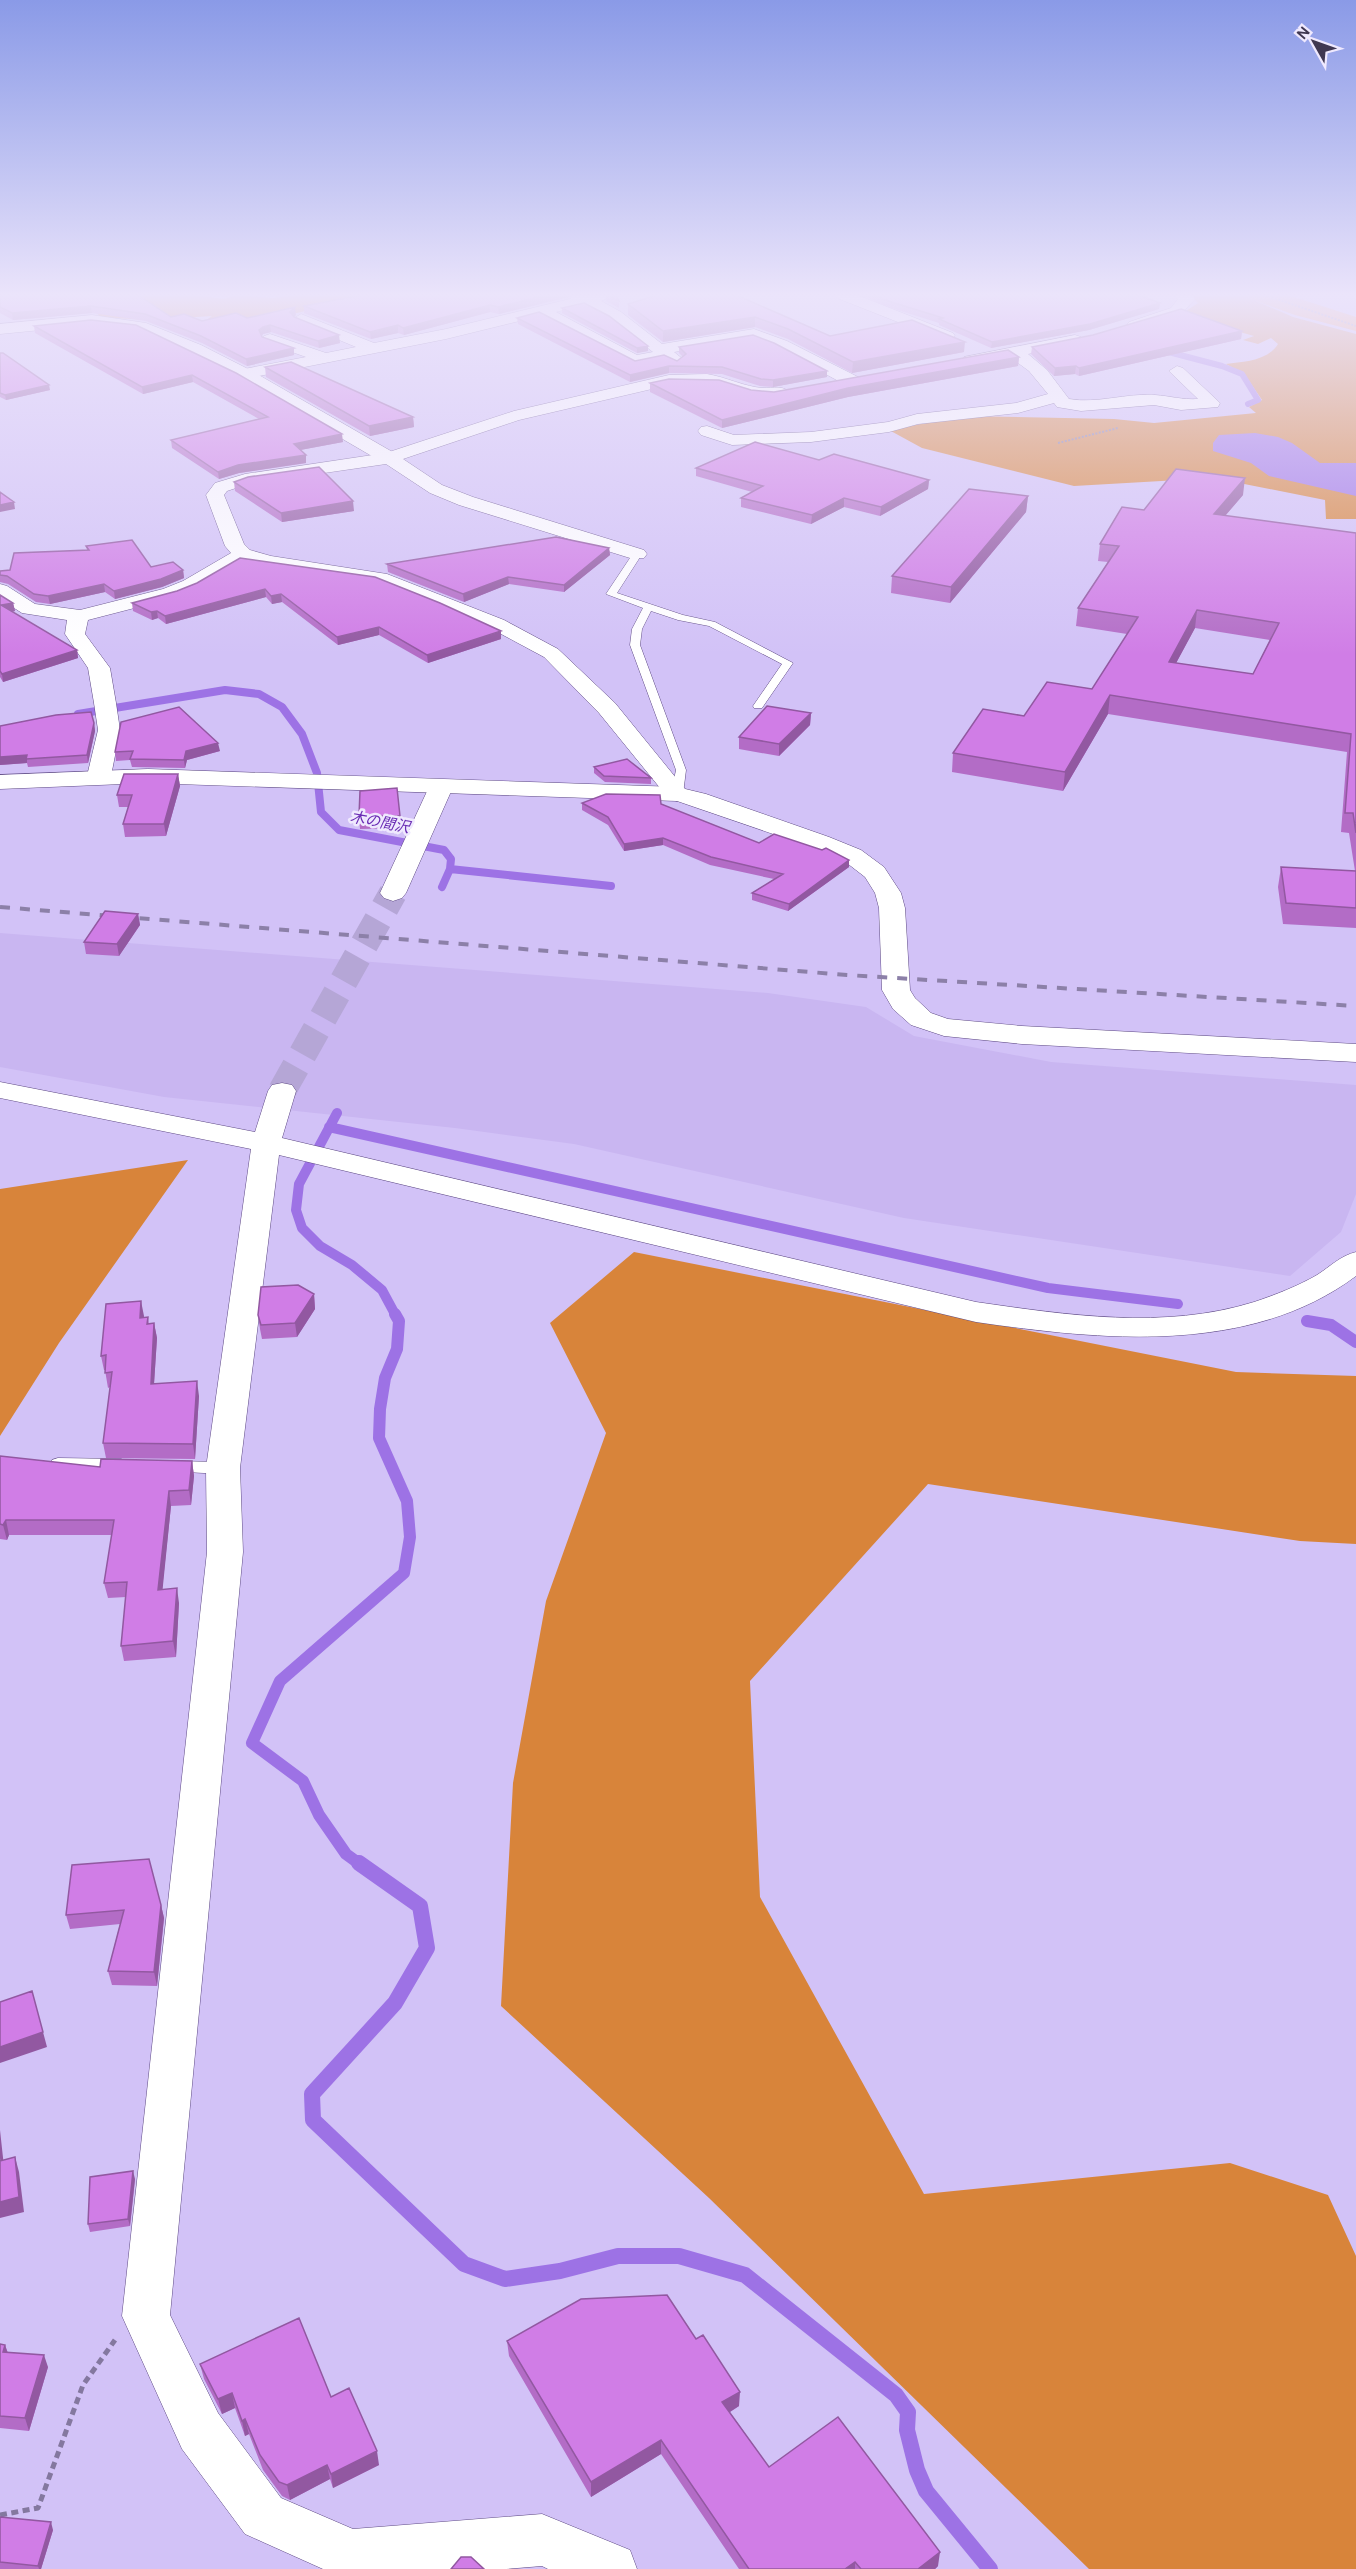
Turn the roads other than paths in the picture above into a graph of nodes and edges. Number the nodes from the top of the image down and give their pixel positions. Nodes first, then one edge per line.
1 (314, 415) edge
2 (519, 415) edge
3 (955, 415) edge
4 (707, 431) dead end
5 (388, 458) junction
6 (243, 554) junction
7 (637, 554) joint
8 (0, 590) edge
9 (648, 607) junction
10 (80, 616) junction
11 (758, 706) dead end
12 (99, 777) junction
13 (0, 782) edge
14 (441, 787) junction
15 (677, 794) junction
16 (393, 893) tunnel mouth
17 (1356, 1053) edge
18 (0, 1090) edge
19 (282, 1091) tunnel mouth
20 (281, 1146) junction
21 (1356, 1261) edge
22 (40, 1463) edge
23 (133, 1465) edge
24 (155, 1466) edge
25 (223, 1468) junction
26 (611, 2569) edge

1 - 5 street
2 - 5 street
3 - 4 street
5 - 6 street
5 - 7 street
6 - 10 street
6 - 15 street
7 - 9 lane
8 - 10 street
9 - 11 lane
9 - 15 lane
10 - 12 street
12 - 13 street
12 - 14 street
14 - 15 street
14 - 16 street
15 - 17 street
18 - 20 street
19 - 20 street
20 - 21 street
20 - 25 street
22 - 23 lane
24 - 25 lane
25 - 26 street

